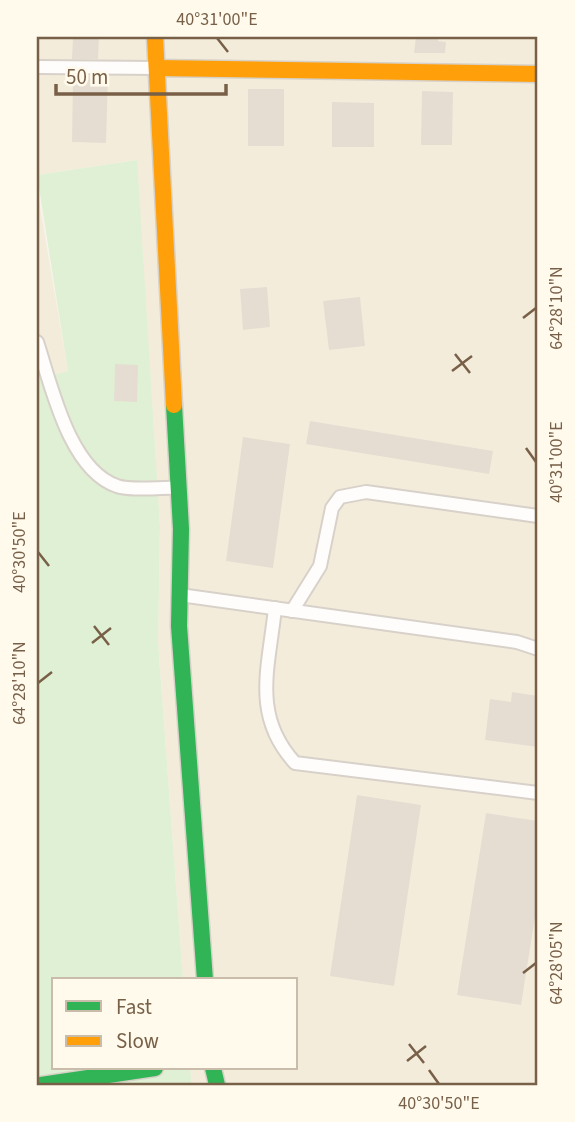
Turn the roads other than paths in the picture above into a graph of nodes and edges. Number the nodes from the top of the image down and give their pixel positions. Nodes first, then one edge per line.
1 (155, 37) edge
2 (37, 67) edge
3 (157, 68) junction
4 (538, 74) edge
5 (37, 342) edge
6 (178, 488) junction
7 (538, 516) edge
8 (180, 595) junction
9 (275, 608) junction
10 (292, 611) junction
11 (538, 649) edge
12 (538, 793) edge
13 (205, 978) edge
14 (142, 1070) edge
15 (41, 1085) edge

1 - 3 street
2 - 3 lane
3 - 4 street
3 - 6 street
5 - 6 lane
6 - 8 street
7 - 10 lane
8 - 9 lane
8 - 13 street
9 - 10 lane
9 - 12 lane
10 - 11 lane
14 - 15 street

